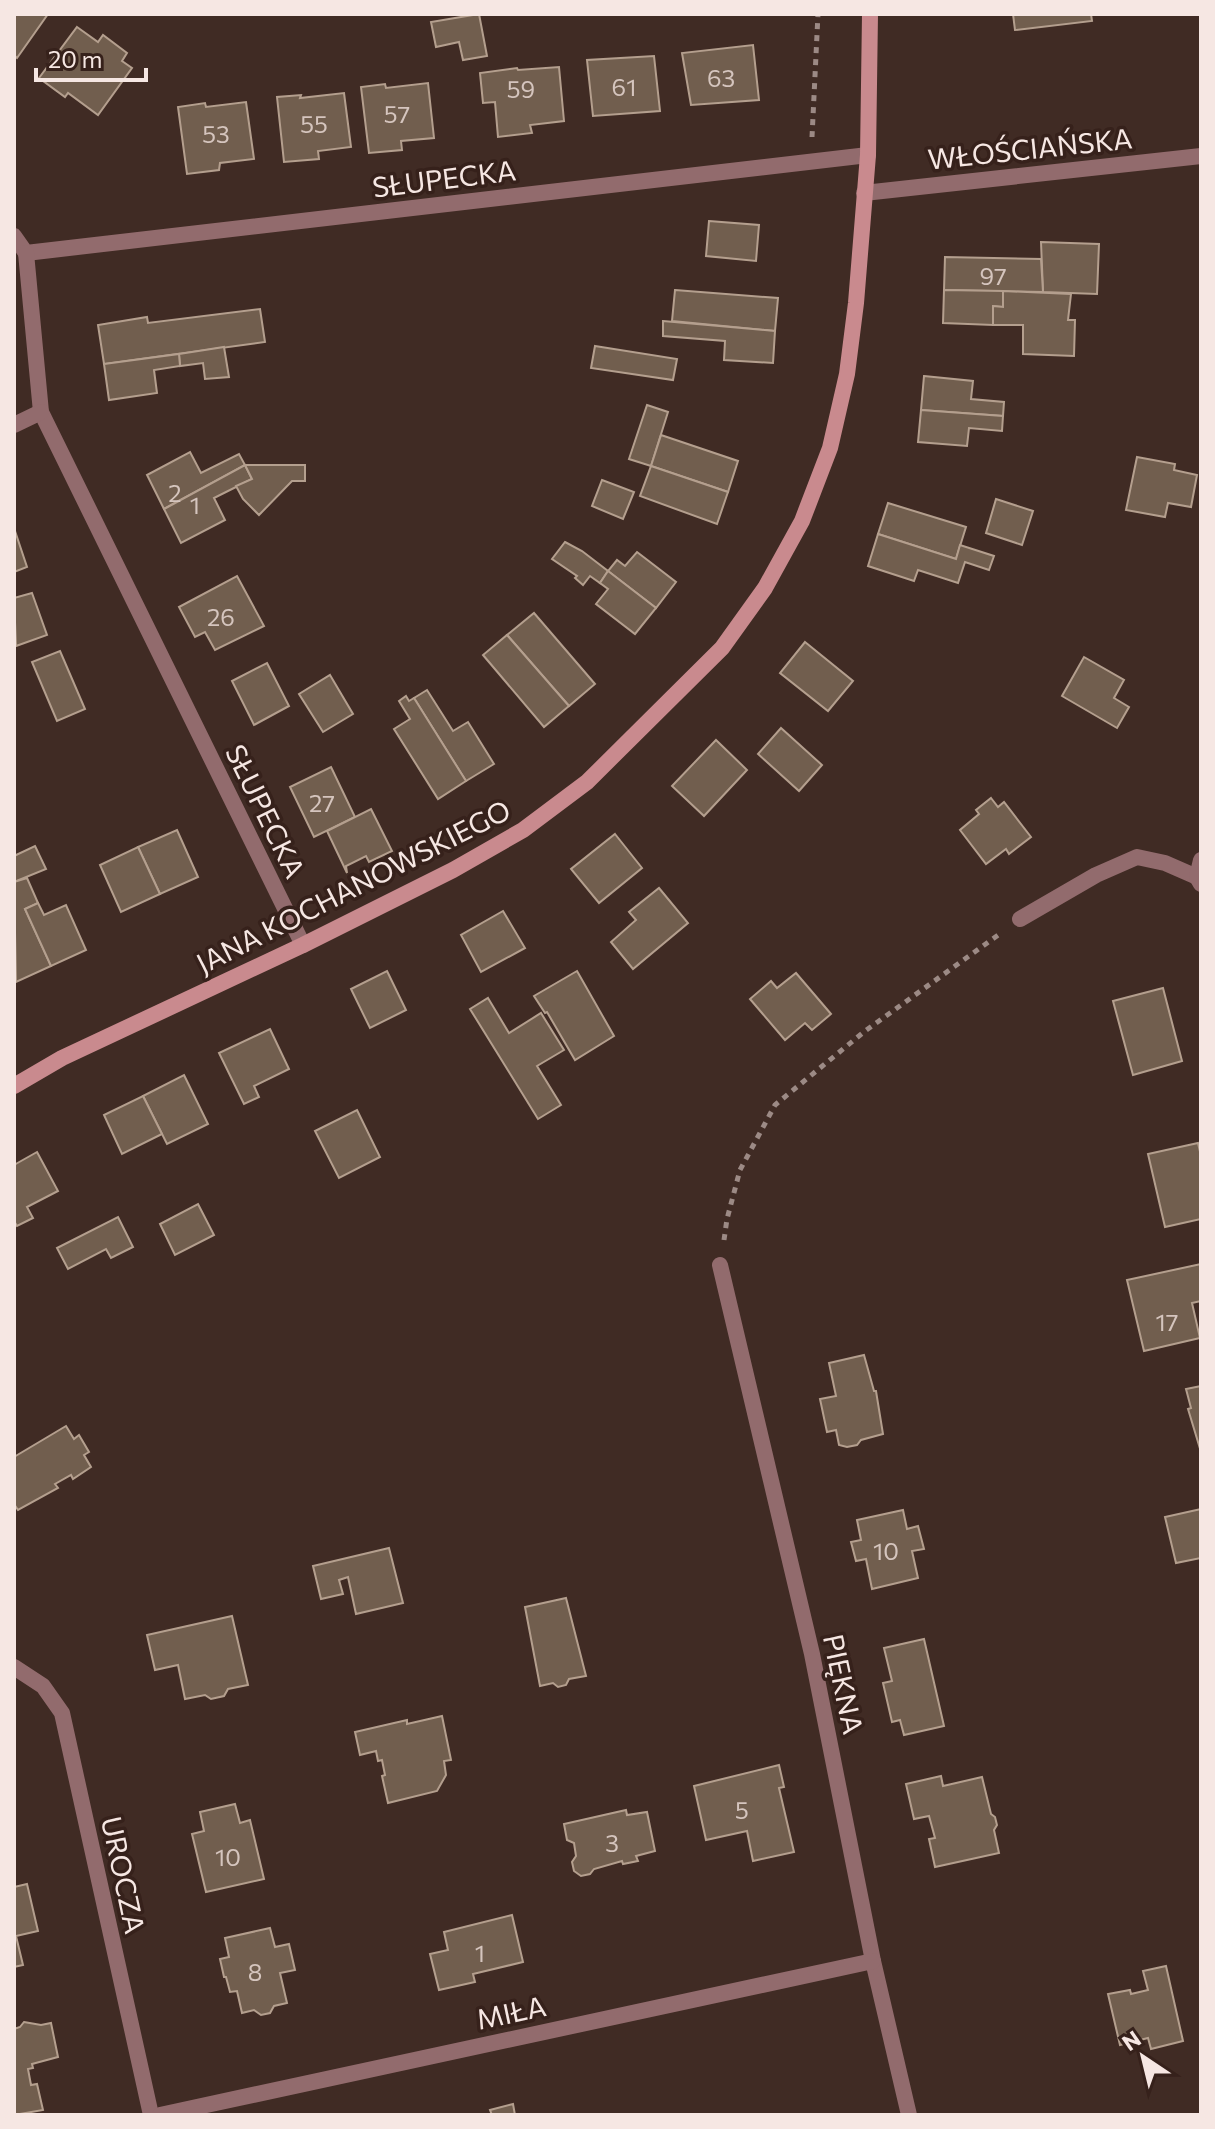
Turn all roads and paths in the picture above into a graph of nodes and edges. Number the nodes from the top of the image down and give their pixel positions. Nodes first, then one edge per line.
1 (818, 14) edge
2 (870, 14) edge
3 (868, 155) junction
4 (1201, 156) edge
5 (811, 162) junction
6 (864, 193) junction
7 (14, 236) edge
8 (26, 253) junction
9 (41, 412) junction
10 (14, 425) edge
11 (1200, 873) edge
12 (1020, 919) joint
13 (303, 945) junction
14 (14, 1086) edge
15 (720, 1265) joint
16 (14, 1667) edge
17 (873, 1961) junction
18 (151, 2115) edge
19 (160, 2115) edge
20 (909, 2115) edge

1 - 5 path
2 - 3 street, JANA KOCHANOWSKIEGO
3 - 5 street, SŁUPECKA
3 - 6 street, JANA KOCHANOWSKIEGO
4 - 6 street, WŁOŚCIAŃSKA
5 - 8 street, SŁUPECKA
6 - 13 street, JANA KOCHANOWSKIEGO
7 - 8 street, SŁUPECKA
8 - 9 street, SŁUPECKA
9 - 10 street
9 - 13 street, SŁUPECKA
11 - 12 street
12 - 15 path
13 - 14 street, JANA KOCHANOWSKIEGO
15 - 17 street, PIĘKNA
16 - 18 street, UROCZA
17 - 19 street, MIŁA
17 - 20 street, PIĘKNA

